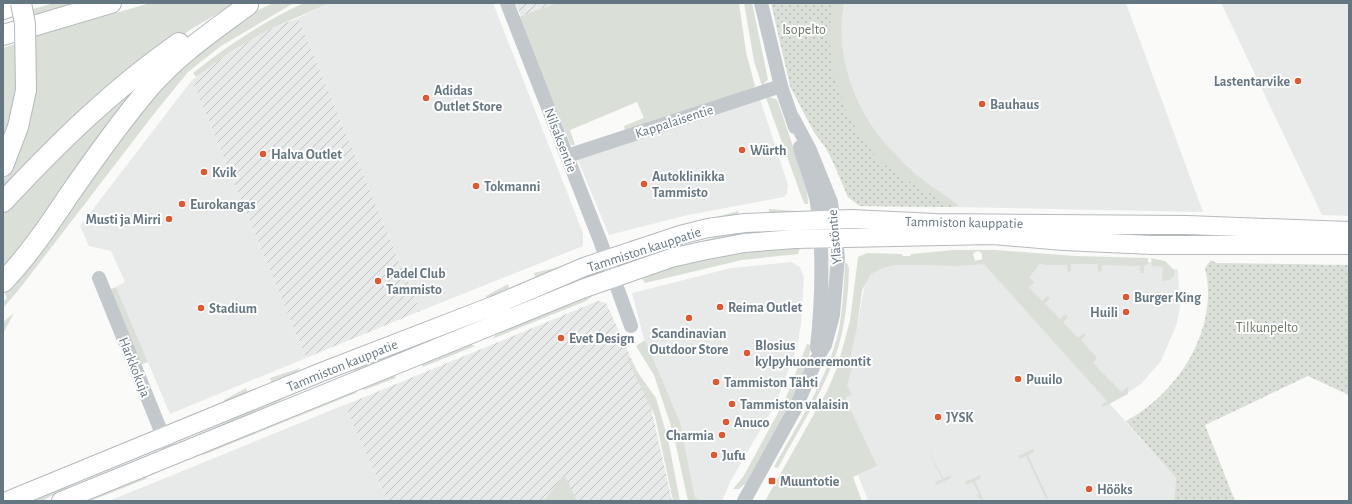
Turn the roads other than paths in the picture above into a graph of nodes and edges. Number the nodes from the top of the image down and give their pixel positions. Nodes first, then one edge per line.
1 (21, 3) edge
2 (111, 3) edge
3 (507, 3) edge
4 (761, 3) edge
5 (250, 4) edge
6 (3, 9) edge
7 (3, 35) edge
8 (781, 86) junction
9 (567, 156) junction
10 (3, 166) edge
11 (3, 202) edge
12 (826, 219) junction
13 (1349, 231) edge
14 (828, 239) junction
15 (1349, 245) edge
16 (607, 259) junction
17 (99, 278) dead end
18 (615, 278) junction
19 (3, 282) edge
20 (631, 326) dead end
21 (163, 437) junction
22 (171, 456) junction
23 (745, 499) edge
24 (8, 501) edge
25 (61, 501) edge

1 - 6 highway
1 - 10 highway, bridge
2 - 7 highway
3 - 9 street, Nilsaksentie
4 - 8 street, Ylästöntie
5 - 11 highway
5 - 19 highway
8 - 9 street, Kappalaisentie
8 - 12 street, Ylästöntie
9 - 16 street, Nilsaksentie
12 - 13 main road, Tammiston kauppatie
12 - 14 street, Ylästöntie
12 - 16 main road, Tammiston kauppatie
14 - 15 main road, Tammiston kauppatie
14 - 18 main road, Tammiston kauppatie
14 - 23 street, Ylästöntie
16 - 18 street, Nilsaksentie
16 - 21 main road, Tammiston kauppatie
17 - 21 street, Harkkokuja
18 - 20 street, Nilsaksentie
18 - 22 main road, Tammiston kauppatie
21 - 22 street, Harkkokuja
21 - 24 main road, Tammiston kauppatie
22 - 25 main road, Tammiston kauppatie

